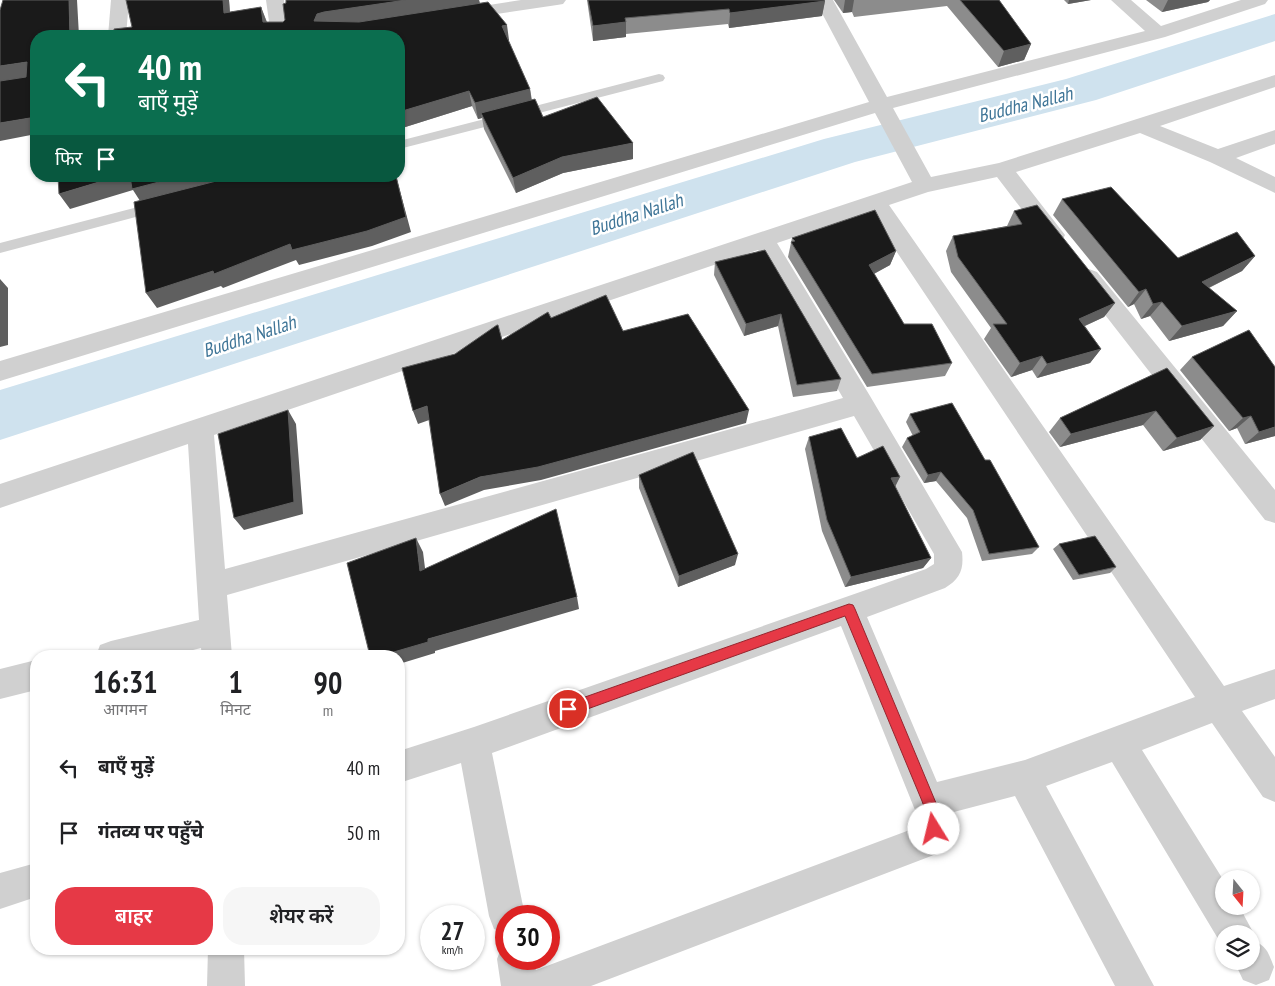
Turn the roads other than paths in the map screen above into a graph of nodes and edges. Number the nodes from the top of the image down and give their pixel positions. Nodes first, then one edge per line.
1 (120, 0) edge
2 (274, 0) edge
3 (556, 0) edge
4 (824, 0) edge
5 (1120, 0) edge
6 (1258, 0) edge
7 (523, 2) edge
8 (436, 19) edge
9 (118, 30) edge
10 (279, 30) edge
11 (1158, 33) junction
12 (659, 78) dead end
13 (1275, 81) edge
14 (884, 110) junction
15 (1141, 126) junction
16 (1275, 137) edge
17 (405, 143) edge
18 (1217, 157) junction
19 (1002, 169) junction
20 (922, 179) junction
21 (1275, 186) edge
22 (875, 202) junction
23 (172, 204) edge
24 (764, 241) junction
25 (0, 248) edge
26 (0, 371) edge
27 (861, 403) junction
28 (200, 430) junction
29 (0, 496) edge
30 (1275, 511) edge
31 (213, 586) junction
32 (849, 609) junction
33 (216, 643) edge
34 (159, 650) edge
35 (30, 676) edge
36 (0, 684) edge
37 (1275, 684) edge
38 (1217, 703) junction
39 (474, 743) junction
40 (1119, 743) junction
41 (405, 765) edge
42 (1023, 777) junction
43 (1275, 785) edge
44 (929, 801) junction
45 (30, 882) edge
46 (0, 891) edge
47 (505, 905) edge
48 (1230, 925) edge
49 (226, 955) edge
50 (517, 970) edge
51 (226, 986) edge
52 (520, 986) edge
53 (542, 986) edge
54 (1135, 986) edge

1 - 9 street
2 - 10 street
3 - 7 street
4 - 14 street
5 - 11 street
6 - 11 street
7 - 8 street
11 - 14 street
12 - 17 lane
13 - 15 street
14 - 20 street
14 - 26 street
15 - 18 street
15 - 19 street
16 - 18 street
18 - 21 street
19 - 20 street
19 - 30 street
20 - 22 street
22 - 24 street
22 - 38 street
23 - 25 lane
24 - 27 street
24 - 28 street
27 - 31 street
27 - 32 street
28 - 29 street
28 - 31 street
31 - 33 street
32 - 39 street
32 - 44 street
33 - 34 street
35 - 36 street
37 - 38 street
38 - 40 street
38 - 43 street
39 - 41 street
39 - 47 street
40 - 42 street
40 - 48 street
42 - 44 street
42 - 54 street
44 - 53 street
45 - 46 street
49 - 51 street
50 - 52 street

